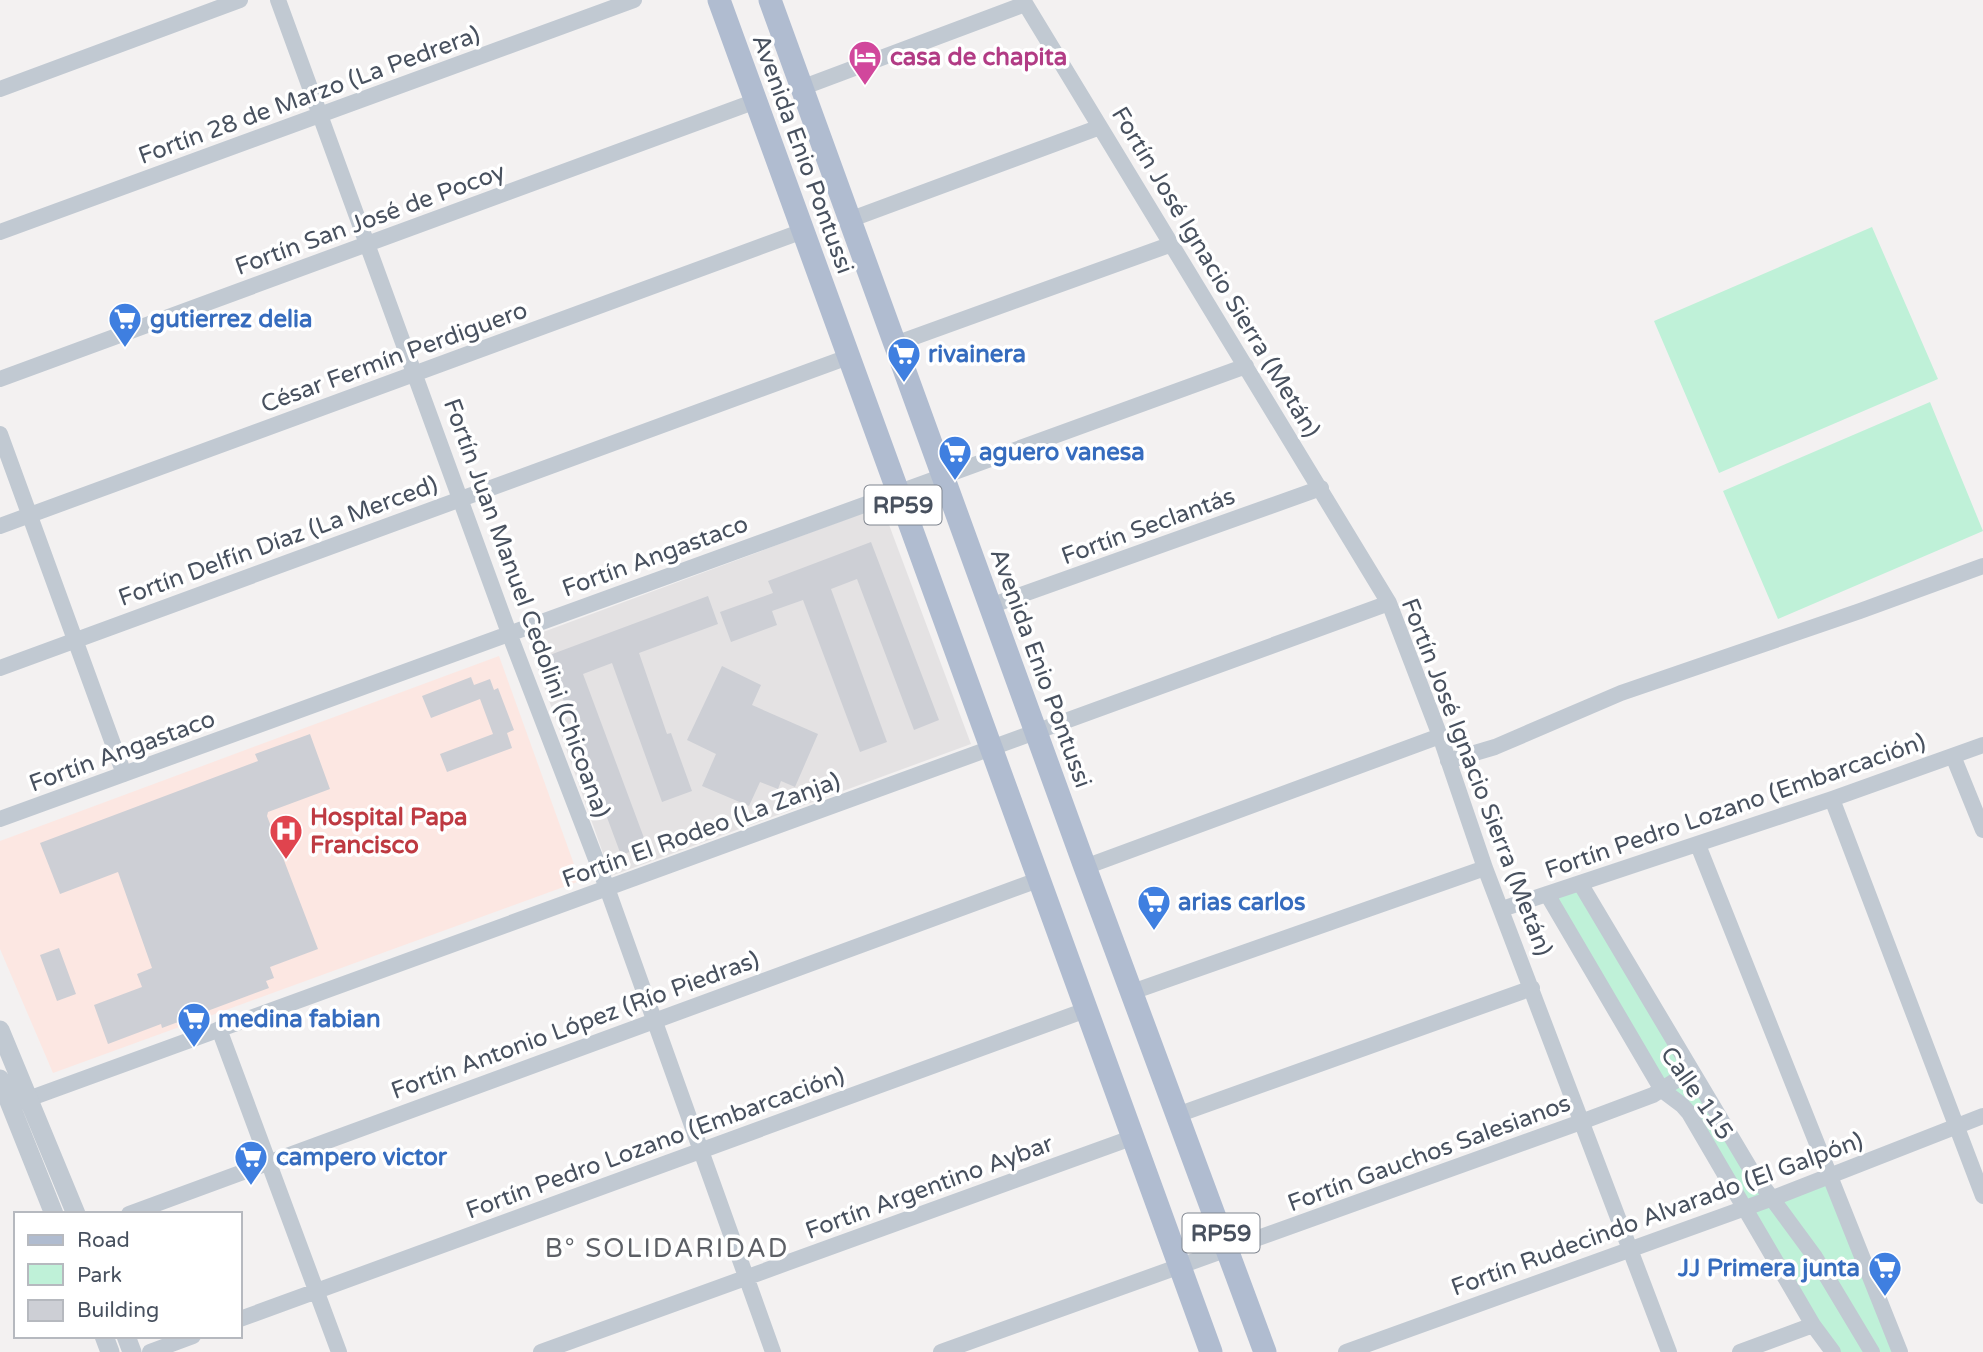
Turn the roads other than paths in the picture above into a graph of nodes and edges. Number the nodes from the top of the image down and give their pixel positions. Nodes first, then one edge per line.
1 (240, 0) edge
2 (278, 0) edge
3 (634, 0) edge
4 (719, 0) edge
5 (770, 0) edge
6 (1024, 2) edge
7 (801, 88) junction
8 (0, 89) edge
9 (756, 101) junction
10 (321, 115) junction
11 (1100, 127) junction
12 (849, 220) junction
13 (803, 231) junction
14 (0, 232) edge
15 (368, 244) junction
16 (1172, 244) junction
17 (895, 344) junction
18 (849, 357) junction
19 (1246, 366) junction
20 (416, 373) junction
21 (0, 379) edge
22 (0, 434) edge
23 (943, 476) junction
24 (1321, 488) junction
25 (898, 492) junction
26 (461, 498) junction
27 (28, 515) junction
28 (0, 526) edge
29 (1983, 566) edge
30 (1389, 603) junction
31 (990, 606) junction
32 (509, 634) junction
33 (75, 639) junction
34 (0, 668) edge
35 (1036, 732) junction
36 (1440, 736) junction
37 (1983, 745) edge
38 (991, 748) junction
39 (1953, 756) junction
40 (1448, 761) junction
41 (124, 774) junction
42 (1832, 799) junction
43 (0, 819) edge
44 (1983, 830) edge
45 (1698, 845) junction
46 (1085, 867) junction
47 (1485, 868) junction
48 (1038, 880) junction
49 (1580, 883) junction
50 (607, 888) junction
51 (1547, 894) junction
52 (1502, 909) junction
53 (1532, 988) junction
54 (1132, 992) junction
55 (1086, 1010) junction
56 (654, 1021) junction
57 (219, 1029) junction
58 (0, 1030) edge
59 (1693, 1073) junction
60 (0, 1079) edge
61 (1662, 1090) junction
62 (19, 1102) junction
63 (1177, 1115) junction
64 (1983, 1116) edge
65 (1581, 1122) junction
66 (1956, 1127) junction
67 (1134, 1137) junction
68 (700, 1151) junction
69 (268, 1161) junction
70 (1830, 1175) junction
71 (1983, 1196) edge
72 (1773, 1198) junction
73 (1744, 1207) junction
74 (53, 1212) edge
75 (75, 1212) edge
76 (133, 1212) edge
77 (1227, 1249) junction
78 (1629, 1249) junction
79 (1180, 1265) junction
80 (746, 1278) junction
81 (316, 1291) junction
82 (242, 1318) edge
83 (1814, 1325) junction
84 (188, 1338) edge
85 (150, 1352) edge
86 (339, 1352) edge
87 (541, 1352) edge
88 (773, 1352) edge
89 (940, 1352) edge
90 (1211, 1352) edge
91 (1265, 1352) edge
92 (1346, 1352) edge
93 (1669, 1352) edge
94 (1740, 1352) edge
95 (1833, 1352) edge
96 (1872, 1352) edge
97 (1900, 1352) edge

1 - 8 street
2 - 10 street, Fortín Juan Manuel Cedolini (Chicoana)
3 - 10 street, Fortín 28 de Marzo (La Pedrera)
4 - 9 main road, Avenida Enio Pontussi / RP59
5 - 7 main road, Avenida Enio Pontussi / RP59
6 - 7 street
6 - 11 street, Fortín José Ignacio Sierra (Metán)
7 - 12 main road, Avenida Enio Pontussi / RP59
9 - 13 main road, Avenida Enio Pontussi / RP59
9 - 15 street, Fortín San José de Pocoy
10 - 14 street, Fortín 28 de Marzo (La Pedrera)
10 - 15 street, Fortín Juan Manuel Cedolini (Chicoana)
11 - 12 street
11 - 16 street, Fortín José Ignacio Sierra (Metán)
12 - 17 main road, Avenida Enio Pontussi / RP59
13 - 18 main road, Avenida Enio Pontussi / RP59
13 - 20 street, César Fermín Perdiguero
15 - 20 street, Fortín Juan Manuel Cedolini (Chicoana)
15 - 21 street, Fortín San José de Pocoy
16 - 17 street
16 - 19 street, Fortín José Ignacio Sierra (Metán)
17 - 23 main road, Avenida Enio Pontussi / RP59
18 - 25 main road, Avenida Enio Pontussi / RP59
18 - 26 street, Fortín Delfín Díaz (La Merced)
19 - 23 street, Fortín Angastaco
19 - 24 street, Fortín José Ignacio Sierra (Metán)
20 - 26 street, Fortín Juan Manuel Cedolini (Chicoana)
20 - 27 street, César Fermín Perdiguero
22 - 27 street
23 - 25 street, Fortín Angastaco
23 - 31 main road, Avenida Enio Pontussi / RP59
24 - 30 street, Fortín José Ignacio Sierra (Metán)
24 - 31 street, Fortín Seclantás
25 - 32 street, Fortín Angastaco
25 - 38 main road, Avenida Enio Pontussi / RP59
26 - 32 street, Fortín Juan Manuel Cedolini (Chicoana)
26 - 33 street, Fortín Delfín Díaz (La Merced)
27 - 28 street, César Fermín Perdiguero
27 - 33 street
29 - 40 street
30 - 35 street, Fortín El Rodeo (La Zanja)
30 - 36 street, Fortín José Ignacio Sierra (Metán)
31 - 35 main road, Avenida Enio Pontussi / RP59
32 - 41 street, Fortín Angastaco
32 - 50 street, Fortín Juan Manuel Cedolini (Chicoana)
33 - 34 street, Fortín Delfín Díaz (La Merced)
33 - 41 street
35 - 38 street, Fortín El Rodeo (La Zanja)
35 - 46 main road, Avenida Enio Pontussi / RP59
36 - 40 street, Fortín José Ignacio Sierra (Metán)
36 - 46 street
37 - 39 street, Fortín Pedro Lozano (Embarcación)
38 - 48 main road, Avenida Enio Pontussi / RP59
38 - 50 street, Fortín El Rodeo (La Zanja)
39 - 42 street, Fortín Pedro Lozano (Embarcación)
39 - 44 street
40 - 47 street, Fortín José Ignacio Sierra (Metán)
41 - 43 street, Fortín Angastaco
42 - 45 street, Fortín Pedro Lozano (Embarcación)
42 - 66 street
45 - 49 street, Fortín Pedro Lozano (Embarcación)
45 - 70 street
46 - 54 main road, Avenida Enio Pontussi / RP59
47 - 52 street, Fortín José Ignacio Sierra (Metán)
47 - 54 street
48 - 55 main road, Avenida Enio Pontussi / RP59
48 - 56 street, Fortín Antonio López (Río Piedras)
49 - 51 street, Fortín Pedro Lozano (Embarcación)
49 - 59 street
50 - 56 street, Fortín Juan Manuel Cedolini (Chicoana)
50 - 57 street, Fortín El Rodeo (La Zanja)
51 - 52 street, Fortín Pedro Lozano (Embarcación)
51 - 61 street, Calle 115
52 - 53 street, Fortín José Ignacio Sierra (Metán)
53 - 63 street
53 - 65 street, Fortín José Ignacio Sierra (Metán)
54 - 63 main road, Avenida Enio Pontussi / RP59
55 - 67 main road, Avenida Enio Pontussi / RP59
55 - 68 street, Fortín Pedro Lozano (Embarcación)
56 - 68 street, Fortín Juan Manuel Cedolini (Chicoana)
56 - 69 street, Fortín Antonio López (Río Piedras)
57 - 62 street, Fortín El Rodeo (La Zanja)
57 - 69 street
58 - 62 street
59 - 61 street, Fortín Gauchos Salesianos
59 - 72 street
60 - 62 street
61 - 65 street, Fortín Gauchos Salesianos
61 - 73 street, Calle 115
62 - 74 street
62 - 75 street
63 - 77 main road, Avenida Enio Pontussi / RP59
64 - 66 street, Fortín Rudecindo Alvarado (El Galpón)
65 - 77 street, Fortín Gauchos Salesianos
65 - 78 street, Fortín José Ignacio Sierra (Metán)
66 - 70 street, Fortín Rudecindo Alvarado (El Galpón)
66 - 71 street
67 - 79 main road, Avenida Enio Pontussi / RP59
67 - 80 street, Fortín Argentino Aybar
68 - 80 street, Fortín Juan Manuel Cedolini (Chicoana)
68 - 81 street, Fortín Pedro Lozano (Embarcación)
69 - 76 street, Fortín Antonio López (Río Piedras)
69 - 81 street
70 - 72 street, Fortín Rudecindo Alvarado (El Galpón)
70 - 97 street
72 - 73 street, Fortín Rudecindo Alvarado (El Galpón)
72 - 96 street
73 - 78 street, Fortín Rudecindo Alvarado (El Galpón)
73 - 83 street, Calle 115
77 - 79 street, Fortín Gauchos Salesianos
77 - 91 main road, Avenida Enio Pontussi / RP59
78 - 92 street, Fortín Rudecindo Alvarado (El Galpón)
78 - 93 street, Fortín José Ignacio Sierra (Metán)
79 - 89 street, Fortín Gauchos Salesianos
79 - 90 main road, Avenida Enio Pontussi / RP59
80 - 87 street, Fortín Argentino Aybar
80 - 88 street, Fortín Juan Manuel Cedolini (Chicoana)
81 - 82 street, Fortín Pedro Lozano (Embarcación)
81 - 86 street
83 - 94 street
83 - 95 street, Calle 115
84 - 85 street

